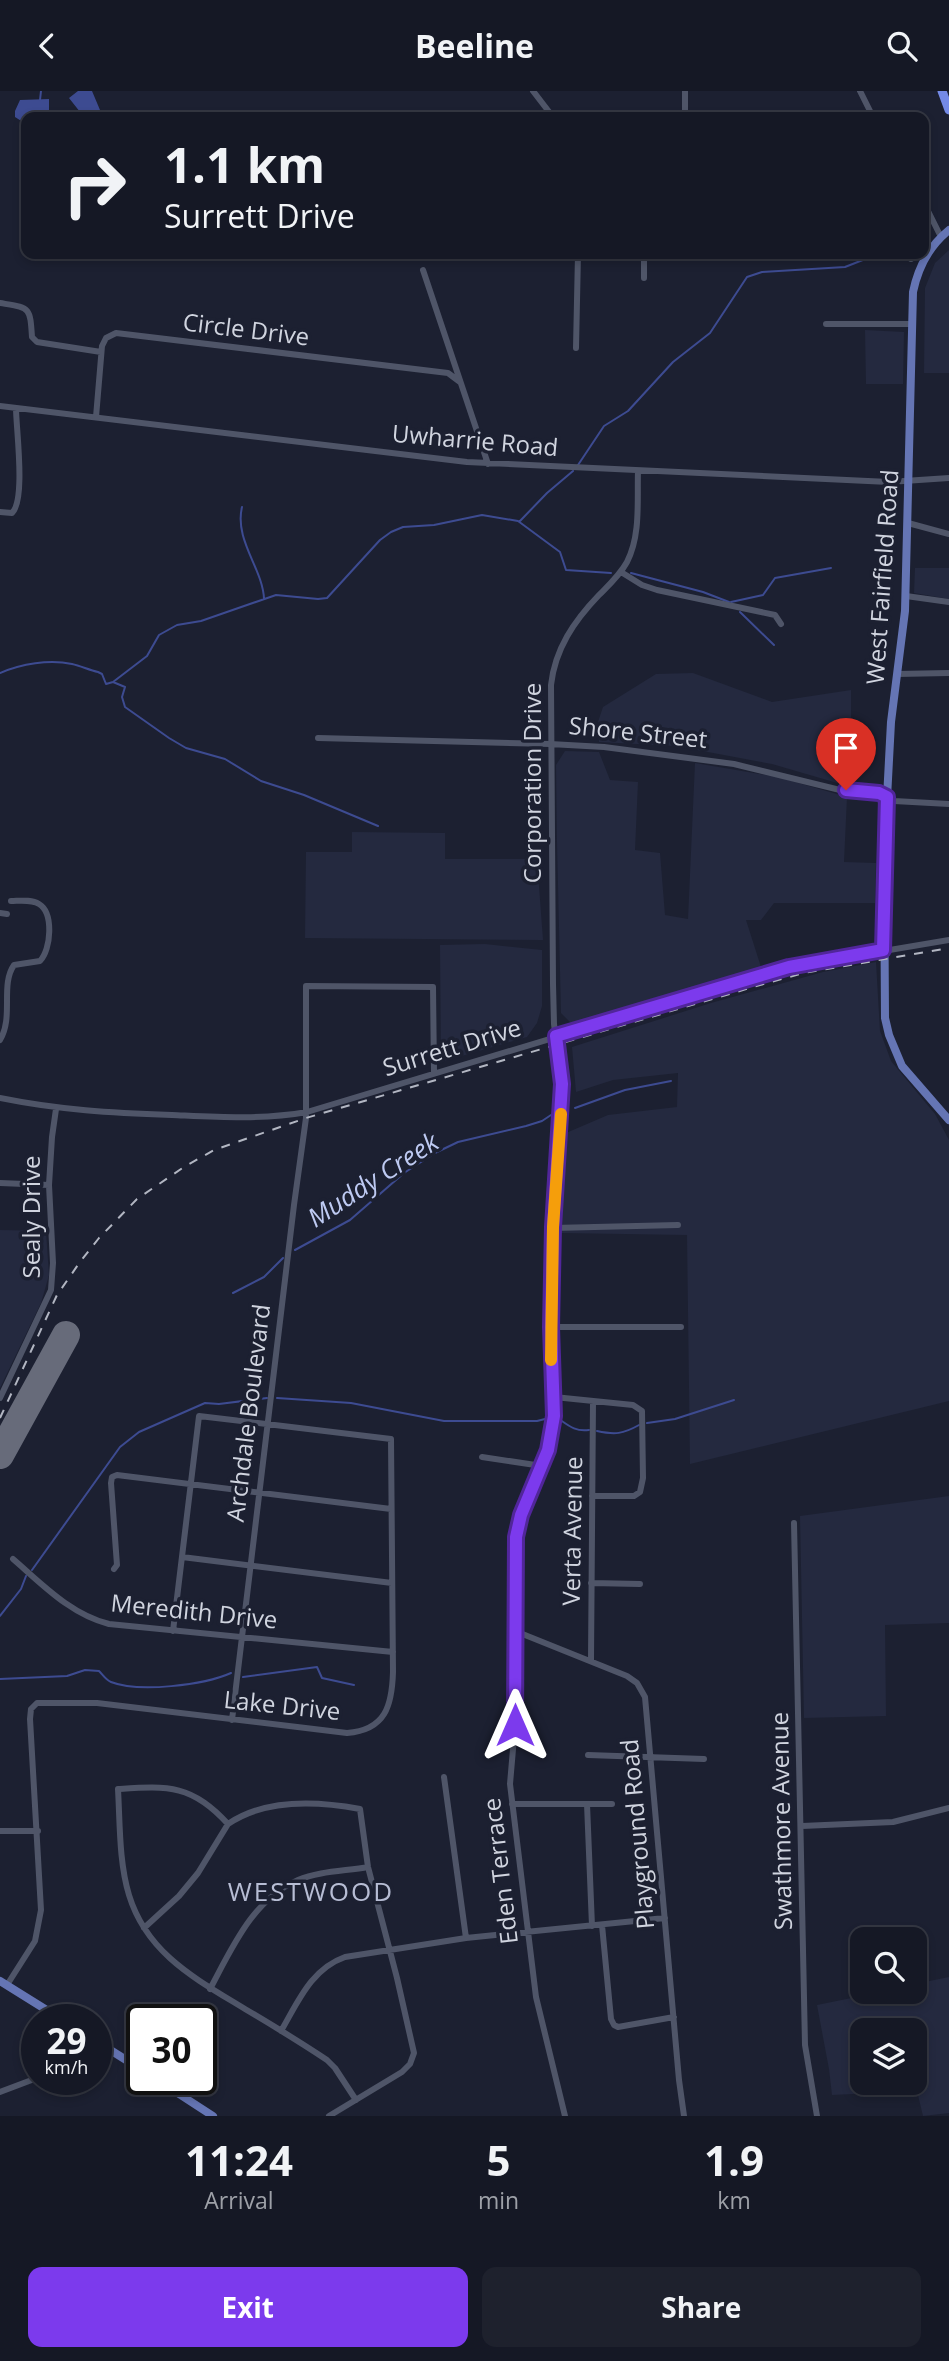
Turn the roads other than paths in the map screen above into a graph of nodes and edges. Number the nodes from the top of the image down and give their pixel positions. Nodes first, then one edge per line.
1 (533, 91) edge
2 (685, 91) edge
3 (860, 91) edge
4 (942, 91) edge
5 (949, 110) edge
6 (549, 112) edge
7 (685, 112) edge
8 (870, 112) edge
9 (929, 213) edge
10 (949, 230) edge
11 (941, 237) junction
12 (929, 252) edge
13 (578, 259) edge
14 (644, 259) edge
15 (925, 259) edge
16 (423, 270) dead end
17 (644, 278) dead end
18 (0, 303) edge
19 (826, 324) dead end
20 (912, 324) junction
21 (576, 348) dead end
22 (101, 352) junction
23 (460, 382) junction
24 (0, 405) edge
25 (16, 408) junction
26 (96, 417) junction
27 (488, 464) junction
28 (638, 471) junction
29 (949, 478) edge
30 (909, 481) junction
31 (0, 512) edge
32 (908, 523) junction
33 (949, 534) edge
34 (621, 572) junction
35 (905, 596) junction
36 (949, 602) edge
37 (781, 624) dead end
38 (949, 673) edge
39 (897, 674) junction
40 (317, 738) dead end
41 (550, 744) junction
42 (887, 797) junction
43 (949, 804) edge
44 (10, 901) dead end
45 (949, 940) edge
46 (883, 950) junction
47 (3, 976) edge
48 (2, 1010) edge
49 (556, 1036) junction
50 (0, 1040) edge
51 (435, 1073) junction
52 (0, 1098) edge
53 (56, 1109) junction
54 (307, 1112) junction
55 (949, 1121) edge
56 (0, 1183) edge
57 (49, 1185) junction
58 (678, 1225) dead end
59 (553, 1227) junction
60 (551, 1327) junction
61 (681, 1327) dead end
62 (554, 1397) junction
63 (0, 1398) edge
64 (593, 1401) junction
65 (268, 1424) junction
66 (482, 1457) dead end
67 (542, 1466) junction
68 (191, 1484) junction
69 (259, 1493) junction
70 (592, 1496) junction
71 (391, 1509) junction
72 (794, 1523) dead end
73 (182, 1557) junction
74 (13, 1559) dead end
75 (250, 1566) junction
76 (114, 1569) dead end
77 (392, 1583) junction
78 (592, 1583) junction
79 (640, 1584) dead end
80 (173, 1631) junction
81 (515, 1631) junction
82 (242, 1637) junction
83 (393, 1652) junction
84 (591, 1661) junction
85 (232, 1720) junction
86 (588, 1755) dead end
87 (650, 1757) junction
88 (704, 1759) dead end
89 (444, 1777) dead end
90 (512, 1804) junction
91 (587, 1804) junction
92 (612, 1804) dead end
93 (949, 1808) edge
94 (228, 1824) junction
95 (802, 1826) junction
96 (0, 1831) edge
97 (38, 1831) junction
98 (368, 1867) junction
99 (665, 1919) junction
100 (602, 1925) junction
101 (592, 1926) junction
102 (144, 1928) junction
103 (529, 1933) junction
104 (466, 1938) junction
105 (390, 1949) junction
106 (4, 1983) edge
107 (210, 1989) junction
108 (37, 2004) edge
109 (674, 2017) junction
110 (281, 2031) junction
111 (21, 2084) edge
112 (0, 2092) edge
113 (179, 2095) edge
114 (356, 2100) junction
115 (207, 2114) edge
116 (330, 2116) edge
117 (565, 2116) edge
118 (684, 2116) edge
119 (817, 2116) edge

1 - 6 street
2 - 7 street
3 - 8 street
4 - 5 highway
9 - 11 street
10 - 11 main road
11 - 12 main road, West Fairfield Road
13 - 21 street
14 - 17 street
15 - 20 main road, West Fairfield Road
16 - 23 street
18 - 22 street
19 - 20 street
20 - 30 main road, West Fairfield Road
22 - 23 street, Circle Drive
22 - 26 street
23 - 27 street
24 - 25 street, Uwharrie Road
25 - 26 street, Uwharrie Road
25 - 31 street
26 - 27 street, Uwharrie Road
27 - 28 street, Uwharrie Road
28 - 30 street, Uwharrie Road
28 - 34 street, Corporation Drive
29 - 30 street, Uwharrie Road
30 - 32 main road, West Fairfield Road
32 - 33 street
32 - 35 main road, West Fairfield Road
34 - 37 street
34 - 41 street, Corporation Drive
35 - 36 street
35 - 39 main road, West Fairfield Road
38 - 39 street
39 - 42 main road, West Fairfield Road
40 - 41 street, Shore Street
41 - 42 street, Shore Street
41 - 49 street, Corporation Drive
42 - 43 street, Shore Street
42 - 46 main road, West Fairfield Road
44 - 47 street
45 - 46 street, Surrett Drive
46 - 49 street, Surrett Drive
46 - 55 main road, West Fairfield Road
47 - 48 street
48 - 50 street
49 - 51 street, Surrett Drive
49 - 59 street, Eden Terrace
51 - 54 street, Surrett Drive
51 - 54 street, Archdale Boulevard
52 - 53 street, Surrett Drive
53 - 54 street, Surrett Drive
53 - 57 street, Sealy Drive
54 - 65 street, Archdale Boulevard
56 - 57 street
57 - 63 street, Sealy Drive
58 - 59 street
59 - 60 street, Eden Terrace
60 - 61 street
60 - 62 street, Eden Terrace
62 - 64 street
62 - 67 street, Eden Terrace
64 - 70 street, Verta Avenue
64 - 70 street
65 - 68 street, Lake Drive
65 - 69 street, Archdale Boulevard
65 - 71 street, Lake Drive
66 - 67 street
67 - 81 street, Eden Terrace
68 - 69 street
68 - 73 street
68 - 76 street
69 - 71 street
69 - 75 street, Archdale Boulevard
70 - 78 street, Verta Avenue
71 - 77 street, Lake Drive
72 - 95 street, Swathmore Avenue
73 - 75 street
73 - 80 street
74 - 80 street, Meredith Drive
75 - 77 street
75 - 82 street, Archdale Boulevard
77 - 83 street, Lake Drive
78 - 79 street
78 - 84 street, Verta Avenue
80 - 82 street, Meredith Drive
81 - 84 street, Playground Road
81 - 90 street, Eden Terrace
82 - 83 street, Meredith Drive
82 - 85 street, Archdale Boulevard
83 - 85 street, Lake Drive
84 - 87 street, Playground Road
85 - 97 street, Lake Drive
86 - 87 street
87 - 88 street
87 - 99 street, Playground Road
89 - 104 street
90 - 91 street
90 - 103 street, Eden Terrace
91 - 92 street
91 - 101 street
93 - 95 street
94 - 98 street
94 - 102 street
94 - 102 street
95 - 119 street, Swathmore Avenue
96 - 97 street
97 - 106 street, Lake Drive
98 - 105 street
98 - 107 street
99 - 100 street
99 - 109 street, Playground Road
100 - 101 street
100 - 109 street
101 - 103 street
102 - 107 street
103 - 104 street
103 - 117 street, Eden Terrace
104 - 105 street
105 - 110 street
105 - 114 street
106 - 108 main road
107 - 110 street
109 - 118 street, Playground Road
110 - 114 street
111 - 112 street
113 - 115 main road
114 - 116 street

